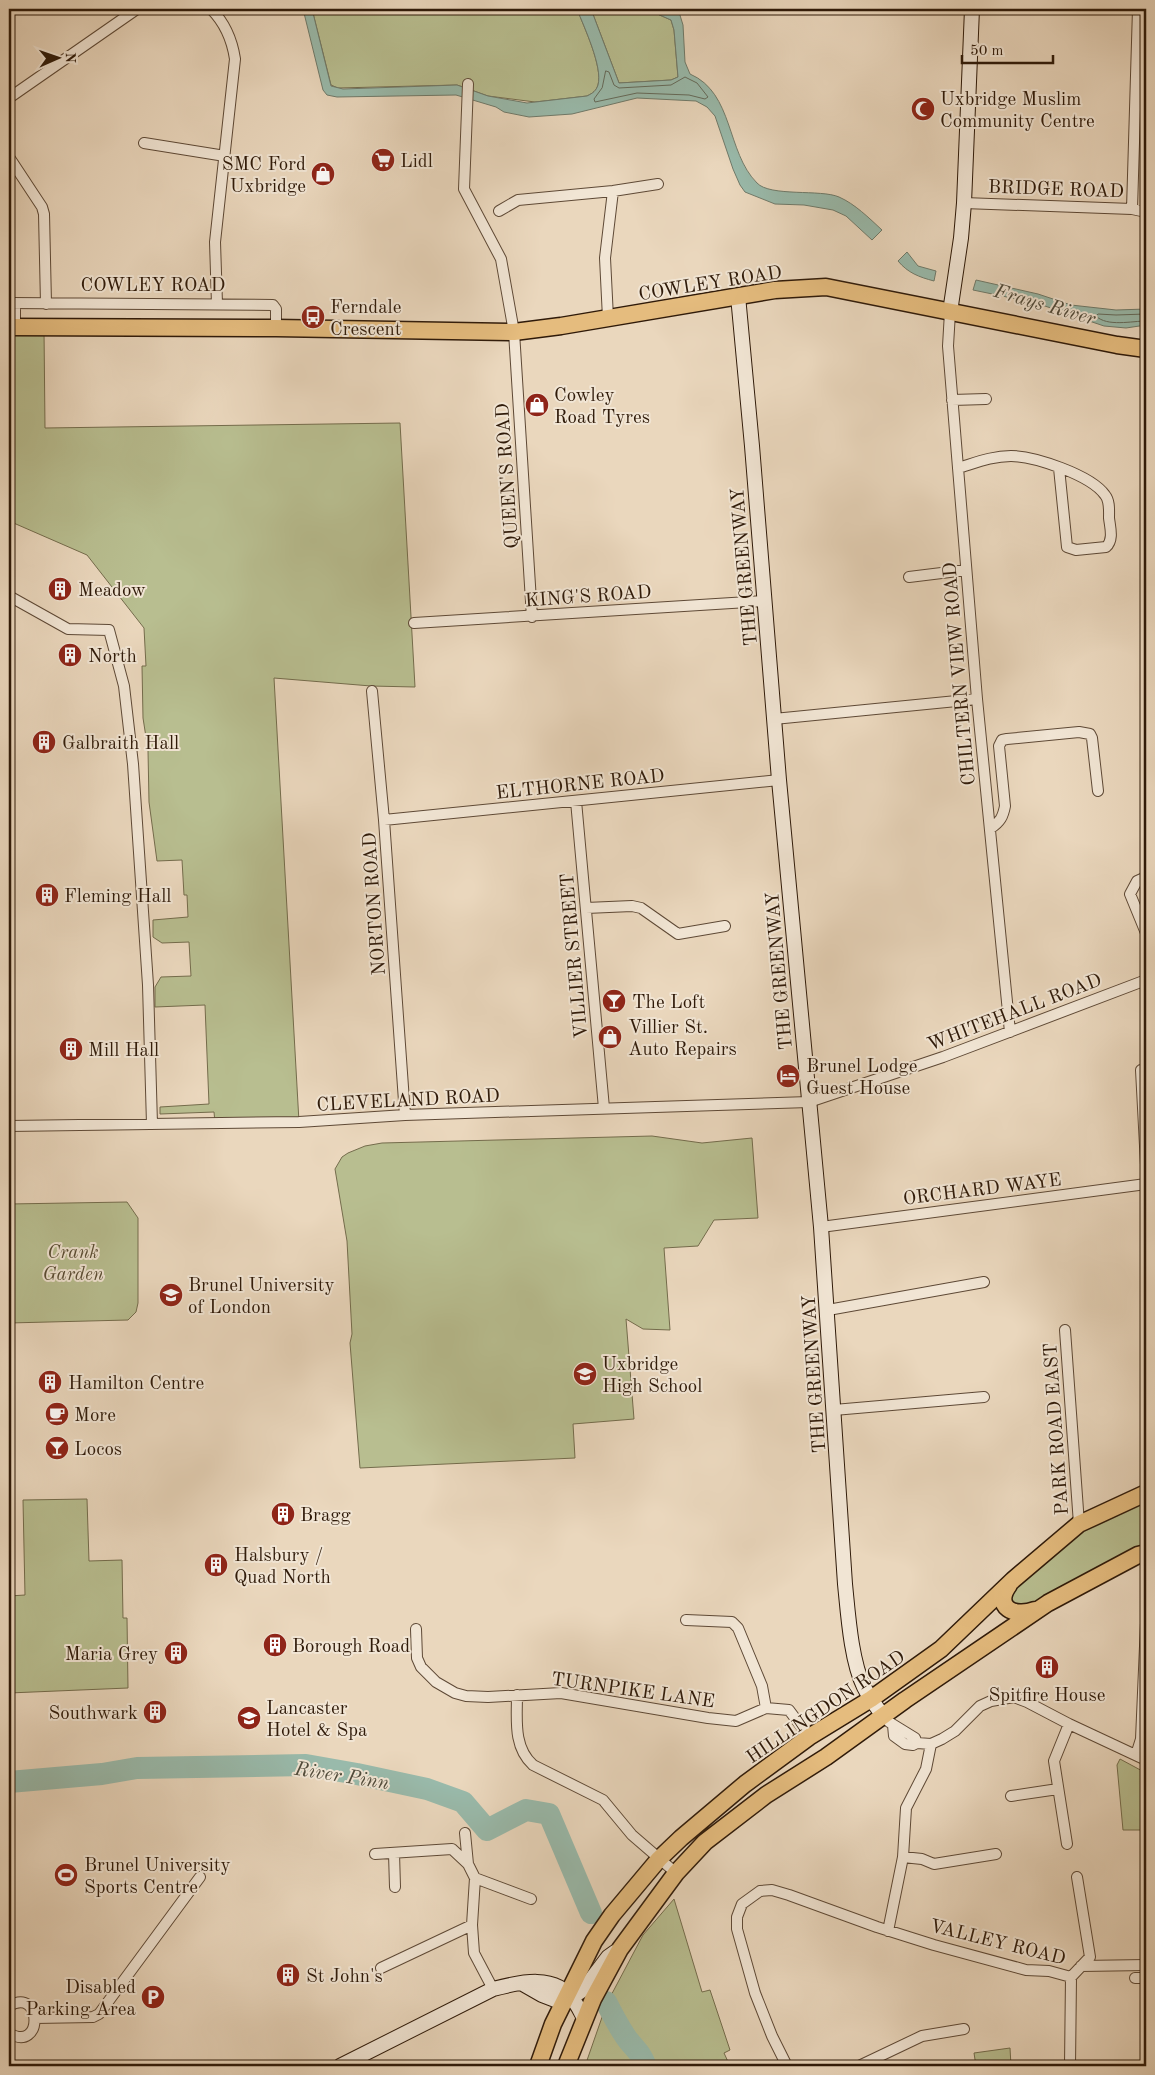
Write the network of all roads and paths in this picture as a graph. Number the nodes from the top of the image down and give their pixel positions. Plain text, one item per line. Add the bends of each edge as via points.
1 (137, 9) edge
2 (210, 9) edge
3 (972, 9) edge
4 (1138, 9) edge
5 (468, 84) dead end
6 (9, 98) edge
7 (144, 143) dead end
8 (225, 156) junction
9 (9, 157) edge
10 (658, 184) dead end
11 (613, 191) junction
12 (964, 203) junction
13 (1132, 209) junction
14 (499, 211) dead end
15 (1146, 212) edge
16 (738, 296) junction
17 (12, 303) edge
18 (46, 304) junction
19 (217, 304) junction
20 (950, 312) junction
21 (608, 318) junction
22 (12, 327) edge
23 (276, 328) junction
24 (514, 332) junction
25 (1146, 349) edge
26 (986, 399) dead end
27 (952, 400) junction
28 (958, 468) junction
29 (1059, 468) junction
30 (966, 570) junction
31 (909, 577) dead end
32 (9, 596) edge
33 (764, 601) junction
34 (532, 617) junction
35 (414, 624) dead end
36 (372, 691) dead end
37 (977, 699) junction
38 (774, 719) junction
39 (779, 780) junction
40 (1098, 791) dead end
41 (576, 801) junction
42 (384, 820) junction
43 (990, 828) junction
44 (1146, 877) edge
45 (586, 908) junction
46 (725, 926) dead end
47 (1146, 933) edge
48 (1146, 980) edge
49 (1010, 1032) junction
50 (1141, 1070) dead end
51 (809, 1102) junction
52 (604, 1108) junction
53 (405, 1115) junction
54 (152, 1124) junction
55 (9, 1126) edge
56 (1146, 1165) edge
57 (1146, 1184) edge
58 (821, 1227) junction
59 (984, 1282) dead end
60 (828, 1310) junction
61 (1065, 1330) dead end
62 (984, 1398) dead end
63 (834, 1410) junction
64 (1146, 1493) edge
65 (1079, 1524) junction
66 (1146, 1554) edge
67 (1013, 1580) junction
68 (1048, 1604) junction
69 (686, 1620) dead end
70 (1146, 1623) edge
71 (416, 1629) dead end
72 (517, 1695) junction
73 (871, 1699) junction
74 (766, 1708) junction
75 (888, 1720) junction
76 (1069, 1724) junction
77 (809, 1737) junction
78 (931, 1744) junction
79 (1136, 1755) junction
80 (1146, 1760) edge
81 (1058, 1789) junction
82 (1011, 1796) dead end
83 (465, 1833) dead end
84 (1067, 1844) dead end
85 (394, 1853) junction
86 (375, 1854) dead end
87 (996, 1854) dead end
88 (903, 1857) junction
89 (659, 1859) junction
90 (468, 1864) junction
91 (676, 1873) junction
92 (200, 1877) dead end
93 (1077, 1877) dead end
94 (476, 1878) junction
95 (395, 1888) dead end
96 (531, 1899) dead end
97 (472, 1925) junction
98 (888, 1931) junction
99 (620, 1948) junction
100 (1146, 1965) edge
101 (1081, 1966) junction
102 (381, 1968) dead end
103 (1071, 1977) junction
104 (1135, 1978) dead end
105 (1146, 1978) edge
106 (493, 1989) junction
107 (567, 1994) junction
108 (9, 2006) edge
109 (35, 2018) junction
110 (584, 2018) junction
111 (964, 2028) dead end
112 (9, 2033) edge
113 (340, 2066) edge
114 (538, 2066) edge
115 (566, 2066) edge
116 (786, 2066) edge
117 (858, 2066) edge
118 (1070, 2066) edge

1 - 6 street
2 - 8 street via 228,33 235,59
3 - 12 street
4 - 13 street
5 - 24 street, QUEEN'S ROAD via 464,190 501,259
7 - 8 street
8 - 19 street via 215,242
9 - 18 street via 44,214
10 - 11 street
11 - 14 street via 518,200
11 - 21 street via 605,258
12 - 13 street, BRIDGE ROAD
12 - 20 street
13 - 15 street, BRIDGE ROAD
16 - 20 main road, COWLEY ROAD via 775,290 826,288
16 - 21 main road, COWLEY ROAD
16 - 33 street, THE GREENWAY
17 - 18 street, COWLEY ROAD
17 - 22 street
18 - 19 street, COWLEY ROAD
19 - 23 street, COWLEY ROAD via 273,305
20 - 25 main road, COWLEY ROAD
20 - 27 street, CHILTERN VIEW ROAD via 948,346
21 - 24 main road, COWLEY ROAD
22 - 23 main road, COWLEY ROAD
23 - 24 main road, COWLEY ROAD
24 - 34 street, QUEEN'S ROAD
26 - 27 street
27 - 28 street, CHILTERN VIEW ROAD
28 - 29 street via 991,458 1013,456
28 - 30 street, CHILTERN VIEW ROAD
29 - 29 street via 1088,481 1107,498 1111,540 1106,548 1076,550 1066,547
30 - 31 street
30 - 37 street, CHILTERN VIEW ROAD
32 - 54 street via 68,629 109,630 124,686 133,764 145,934
33 - 34 street, KING'S ROAD
33 - 38 street, THE GREENWAY
34 - 35 street, KING'S ROAD
36 - 42 street, NORTON ROAD
37 - 38 street
37 - 43 street, CHILTERN VIEW ROAD
38 - 39 street, THE GREENWAY
39 - 41 street, ELTHORNE ROAD
39 - 51 street, THE GREENWAY
40 - 43 street via 1090,734 1007,738 999,746 1004,816
41 - 42 street, ELTHORNE ROAD
41 - 45 street, VILLIER STREET
42 - 53 street, NORTON ROAD
43 - 49 street, CHILTERN VIEW ROAD
44 - 47 street via 1137,881 1130,894
45 - 46 street via 641,908 678,934
45 - 52 street, VILLIER STREET
48 - 49 street, WHITEHALL ROAD
49 - 51 street, WHITEHALL ROAD
50 - 56 street
51 - 52 street, CLEVELAND ROAD
51 - 58 street, THE GREENWAY
52 - 53 street, CLEVELAND ROAD
53 - 54 street, CLEVELAND ROAD via 316,1121
54 - 55 street, CLEVELAND ROAD
57 - 58 street, ORCHARD WAYE
58 - 60 street, THE GREENWAY
59 - 60 street
60 - 63 street, THE GREENWAY
61 - 65 street, PARK ROAD EAST
62 - 63 street
63 - 73 street, THE GREENWAY via 849,1616 859,1675
64 - 65 main road, HILLINGDON ROAD
65 - 67 main road, HILLINGDON ROAD
66 - 68 main road via 1138,1555
67 - 68 main road via 1003,1595 1007,1608 1022,1613
67 - 73 main road, HILLINGDON ROAD via 941,1649
68 - 75 main road
69 - 74 street via 732,1622 738,1628 762,1686
70 - 79 street via 1141,1739
71 - 72 street, TURNPIKE LANE via 417,1658 436,1682 466,1696
72 - 74 street, TURNPIKE LANE via 561,1693 736,1720
72 - 89 street via 519,1742 528,1760 603,1800 632,1835
73 - 75 street, THE GREENWAY
73 - 77 main road, HILLINGDON ROAD
74 - 77 street via 789,1710
75 - 78 street via 918,1743
75 - 91 main road via 766,1795 705,1842
76 - 78 street via 1014,1697 980,1706 949,1736
76 - 79 street
76 - 81 street via 1054,1761
77 - 89 main road, HILLINGDON ROAD via 745,1784
78 - 88 street via 926,1770 906,1808
79 - 80 street
81 - 82 street
81 - 84 street
83 - 90 street
85 - 86 street
85 - 90 street via 452,1849
85 - 95 street
87 - 88 street via 934,1864
88 - 98 street
89 - 91 street
89 - 107 main road, HILLINGDON ROAD via 594,1941
90 - 94 street
91 - 99 main road
92 - 109 street via 99,2014 93,2017
93 - 101 street via 1090,1957
94 - 96 street
94 - 97 street
97 - 102 street
97 - 106 street via 474,1953
98 - 103 street, VALLEY ROAD via 1026,1970
98 - 116 street, VALLEY ROAD via 778,1892 766,1890 754,1894 742,1904 737,1929 755,1993
99 - 107 street via 608,1957 583,1990
99 - 110 main road
100 - 101 street, VALLEY ROAD
101 - 103 street, VALLEY ROAD
103 - 118 street, VALLEY ROAD
104 - 105 street
106 - 107 street via 520,1982 546,1982
106 - 113 street
107 - 110 street
107 - 114 main road, HILLINGDON ROAD
108 - 109 street via 26,2004
109 - 112 street via 29,2033 19,2037
110 - 115 main road
111 - 117 street via 922,2036

